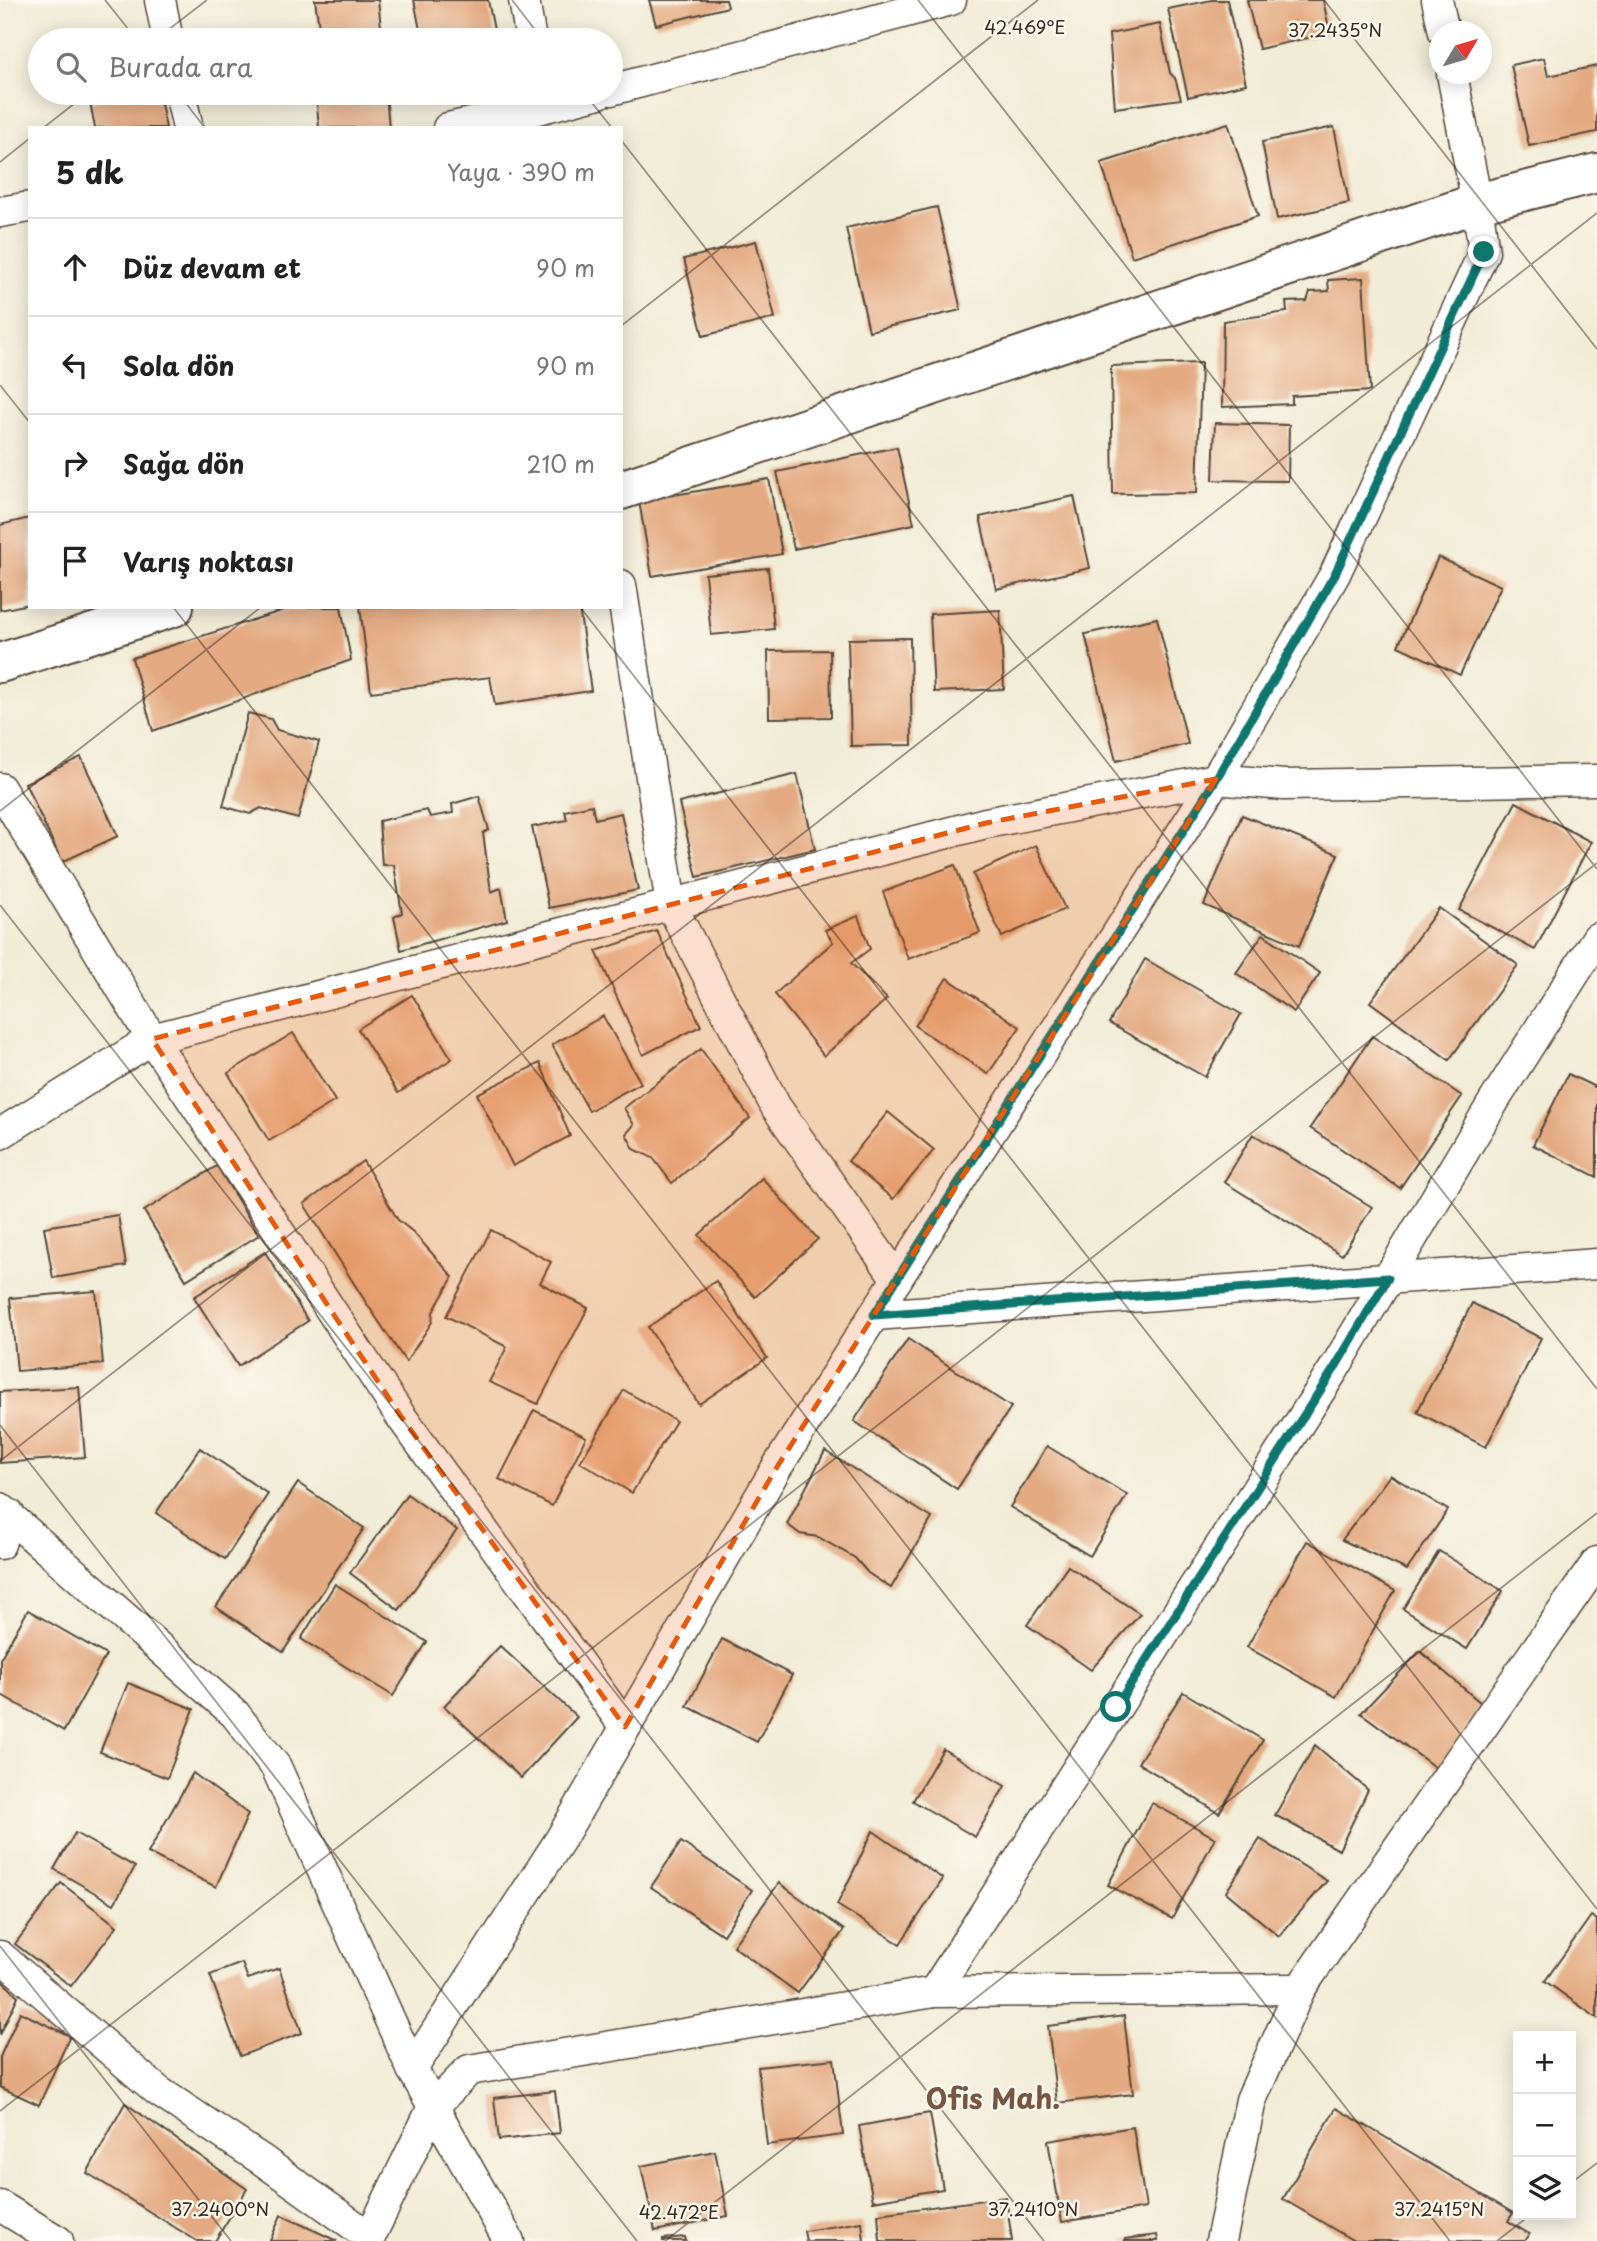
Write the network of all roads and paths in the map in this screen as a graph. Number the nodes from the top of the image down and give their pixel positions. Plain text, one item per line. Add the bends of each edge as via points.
1 (160, 0) edge
2 (524, 0) edge
3 (951, 0) edge
4 (1437, 0) edge
5 (1442, 21) edge
6 (166, 28) edge
7 (529, 28) edge
8 (1454, 84) edge
9 (623, 87) edge
10 (183, 105) edge
11 (542, 109) edge
12 (188, 126) edge
13 (458, 126) edge
14 (1597, 173) edge
15 (1477, 203) junction
16 (28, 207) edge
17 (0, 212) edge
18 (623, 489) edge
19 (623, 598) edge
20 (168, 609) edge
21 (0, 663) edge
22 (1216, 779) junction
23 (1597, 780) edge
24 (0, 788) edge
25 (671, 905) junction
26 (1597, 938) edge
27 (152, 1039) junction
28 (0, 1133) edge
29 (1597, 1264) edge
30 (1388, 1278) junction
31 (897, 1279) junction
32 (874, 1315) junction
33 (5, 1511) edge
34 (0, 1544) edge
35 (1597, 1562) edge
36 (625, 1727) junction
37 (0, 1956) edge
38 (1300, 1989) junction
39 (934, 1992) junction
40 (412, 2069) junction
41 (433, 2106) junction
42 (0, 2206) edge
43 (369, 2239) edge
44 (58, 2241) edge
45 (509, 2241) edge
46 (1221, 2241) edge

1 - 6 street
2 - 7 street
3 - 9 street
4 - 5 street
8 - 15 street
10 - 12 street
11 - 13 street
14 - 15 street
15 - 18 street
15 - 22 street via 1484,252 1335,574
16 - 17 street
19 - 25 street
20 - 21 street
22 - 23 street via 1284,785
22 - 25 street via 986,823
22 - 31 street
24 - 27 street
25 - 27 street
25 - 31 street via 776,1107
26 - 30 street
27 - 28 street
27 - 36 street via 400,1415
29 - 30 street
30 - 32 street
30 - 39 street
31 - 32 street
32 - 36 street via 777,1467
33 - 34 street
33 - 40 street via 235,1714 276,1767
35 - 38 street
36 - 40 street via 560,1840
37 - 43 street via 158,2091
38 - 39 street
38 - 46 street via 1251,2101
39 - 41 street via 469,2070
40 - 41 street
41 - 43 street
41 - 45 street
42 - 44 street

